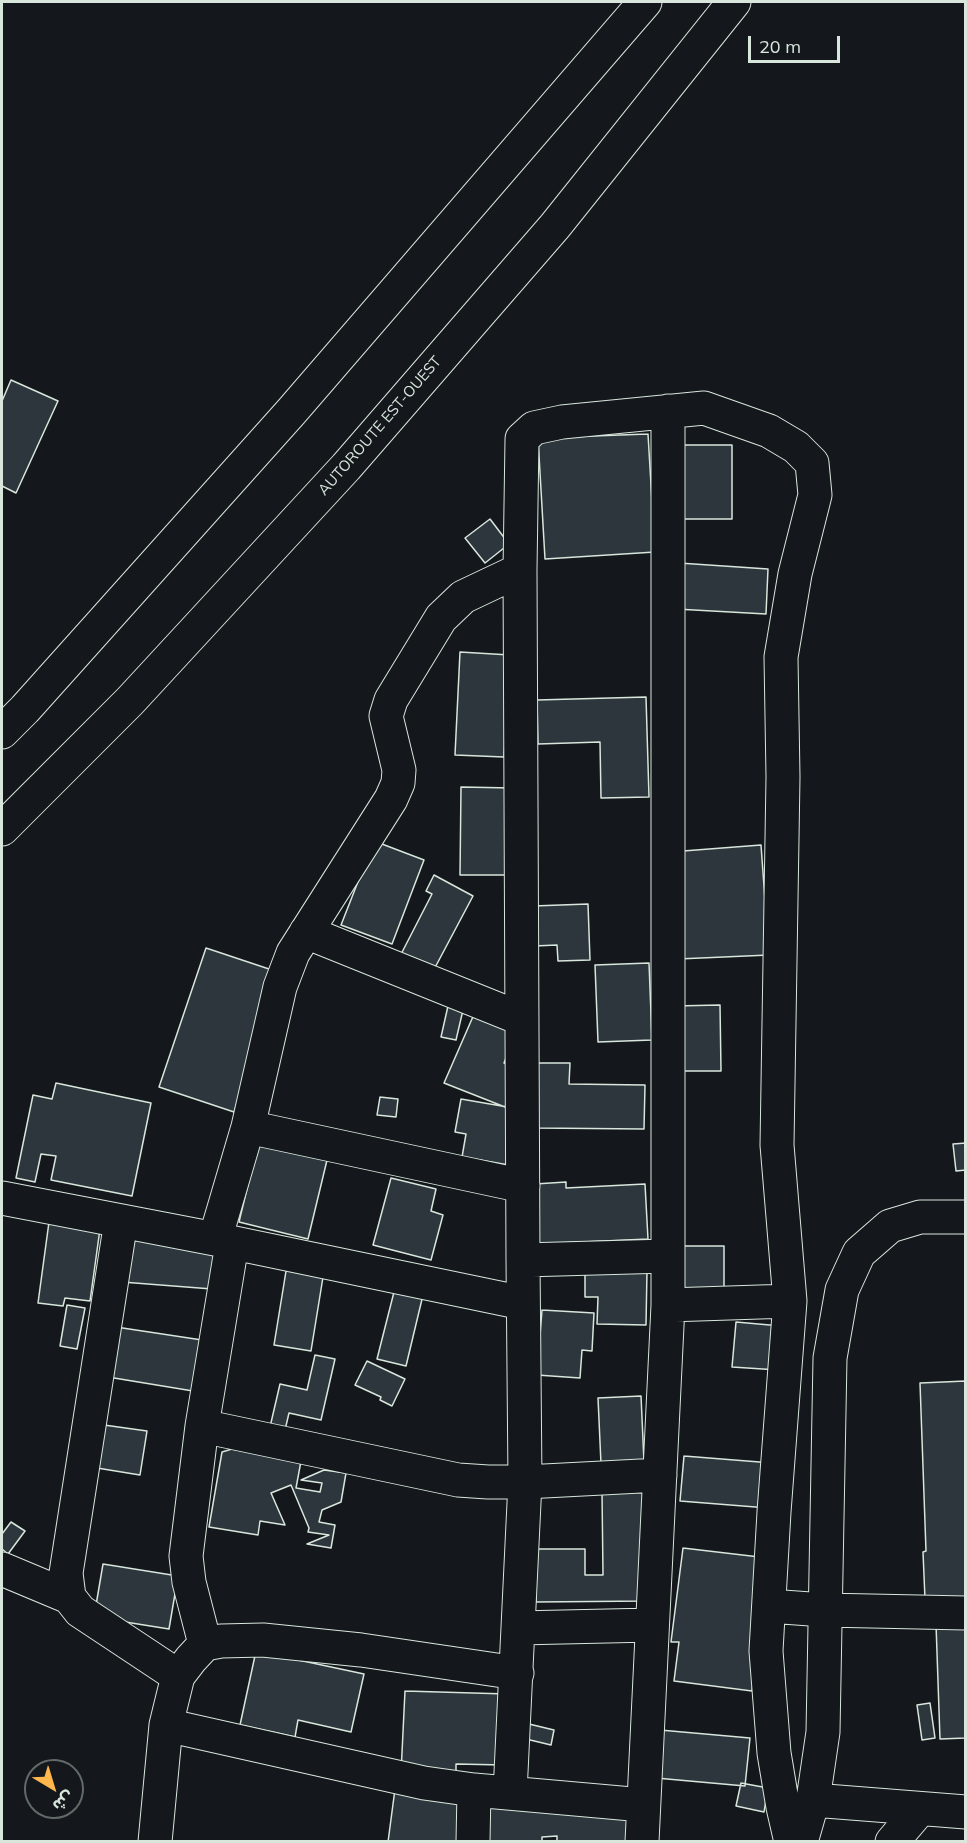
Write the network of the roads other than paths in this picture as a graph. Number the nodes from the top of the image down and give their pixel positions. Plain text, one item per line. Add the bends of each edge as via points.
1 (645, 2) edge
2 (734, 2) edge
3 (668, 411) junction
4 (520, 570) junction
5 (2, 732) edge
6 (2, 829) edge
7 (306, 932) junction
8 (522, 1019) junction
9 (248, 1127) junction
10 (523, 1186) junction
11 (2, 1198) edge
12 (966, 1217) edge
13 (121, 1221) junction
14 (224, 1241) junction
15 (668, 1256) junction
16 (523, 1260) junction
17 (790, 1300) junction
18 (523, 1303) junction
19 (668, 1305) junction
20 (202, 1426) junction
21 (660, 1475) junction
22 (525, 1482) junction
23 (2, 1569) edge
24 (69, 1597) junction
25 (769, 1606) junction
26 (824, 1610) junction
27 (966, 1613) edge
28 (652, 1625) junction
29 (518, 1628) junction
30 (206, 1644) junction
31 (517, 1673) junction
32 (178, 1676) junction
33 (166, 1725) junction
34 (474, 1790) junction
35 (510, 1793) junction
36 (813, 1800) junction
37 (643, 1805) junction
38 (919, 1810) junction
39 (966, 1812) edge
40 (155, 1842) edge
41 (473, 1842) edge
42 (642, 1842) edge
43 (791, 1842) edge
44 (801, 1842) edge
45 (892, 1842) edge

1 - 5 main road via 291,412
2 - 6 main road, AUTOROUTE EST-OUEST via 555,226 346,467 130,701
3 - 4 main road via 562,422 534,428 522,439
3 - 15 main road
3 - 17 main road via 704,408 769,430 813,463 815,495 780,657 783,777 777,1145
4 - 7 main road via 463,597 441,618 391,700 386,716 399,770 398,783
4 - 8 main road
7 - 8 main road
7 - 9 main road via 279,987
8 - 10 main road
9 - 10 main road
9 - 14 main road
10 - 16 main road
11 - 13 main road
12 - 26 main road via 920,1217 890,1227 859,1253 842,1290 830,1359
13 - 14 main road
13 - 24 main road via 66,1573
14 - 18 main road
14 - 20 main road
15 - 16 main road
15 - 19 main road
16 - 18 main road
17 - 19 main road
17 - 25 main road
18 - 22 main road
19 - 21 main road
20 - 22 main road via 458,1480
20 - 30 main road via 186,1556
21 - 22 main road
21 - 28 main road
22 - 29 main road
23 - 24 main road
24 - 32 main road via 80,1611
25 - 26 main road
25 - 43 main road via 766,1651 774,1753
26 - 27 main road
26 - 36 main road via 823,1732
28 - 29 main road
28 - 37 main road
29 - 31 main road
30 - 31 main road via 263,1640
30 - 32 main road
31 - 35 main road
32 - 33 main road
33 - 34 main road via 423,1783
33 - 40 main road
34 - 35 main road
34 - 41 main road
35 - 37 main road
36 - 38 main road
36 - 44 main road
37 - 42 main road
38 - 39 main road
38 - 45 main road

